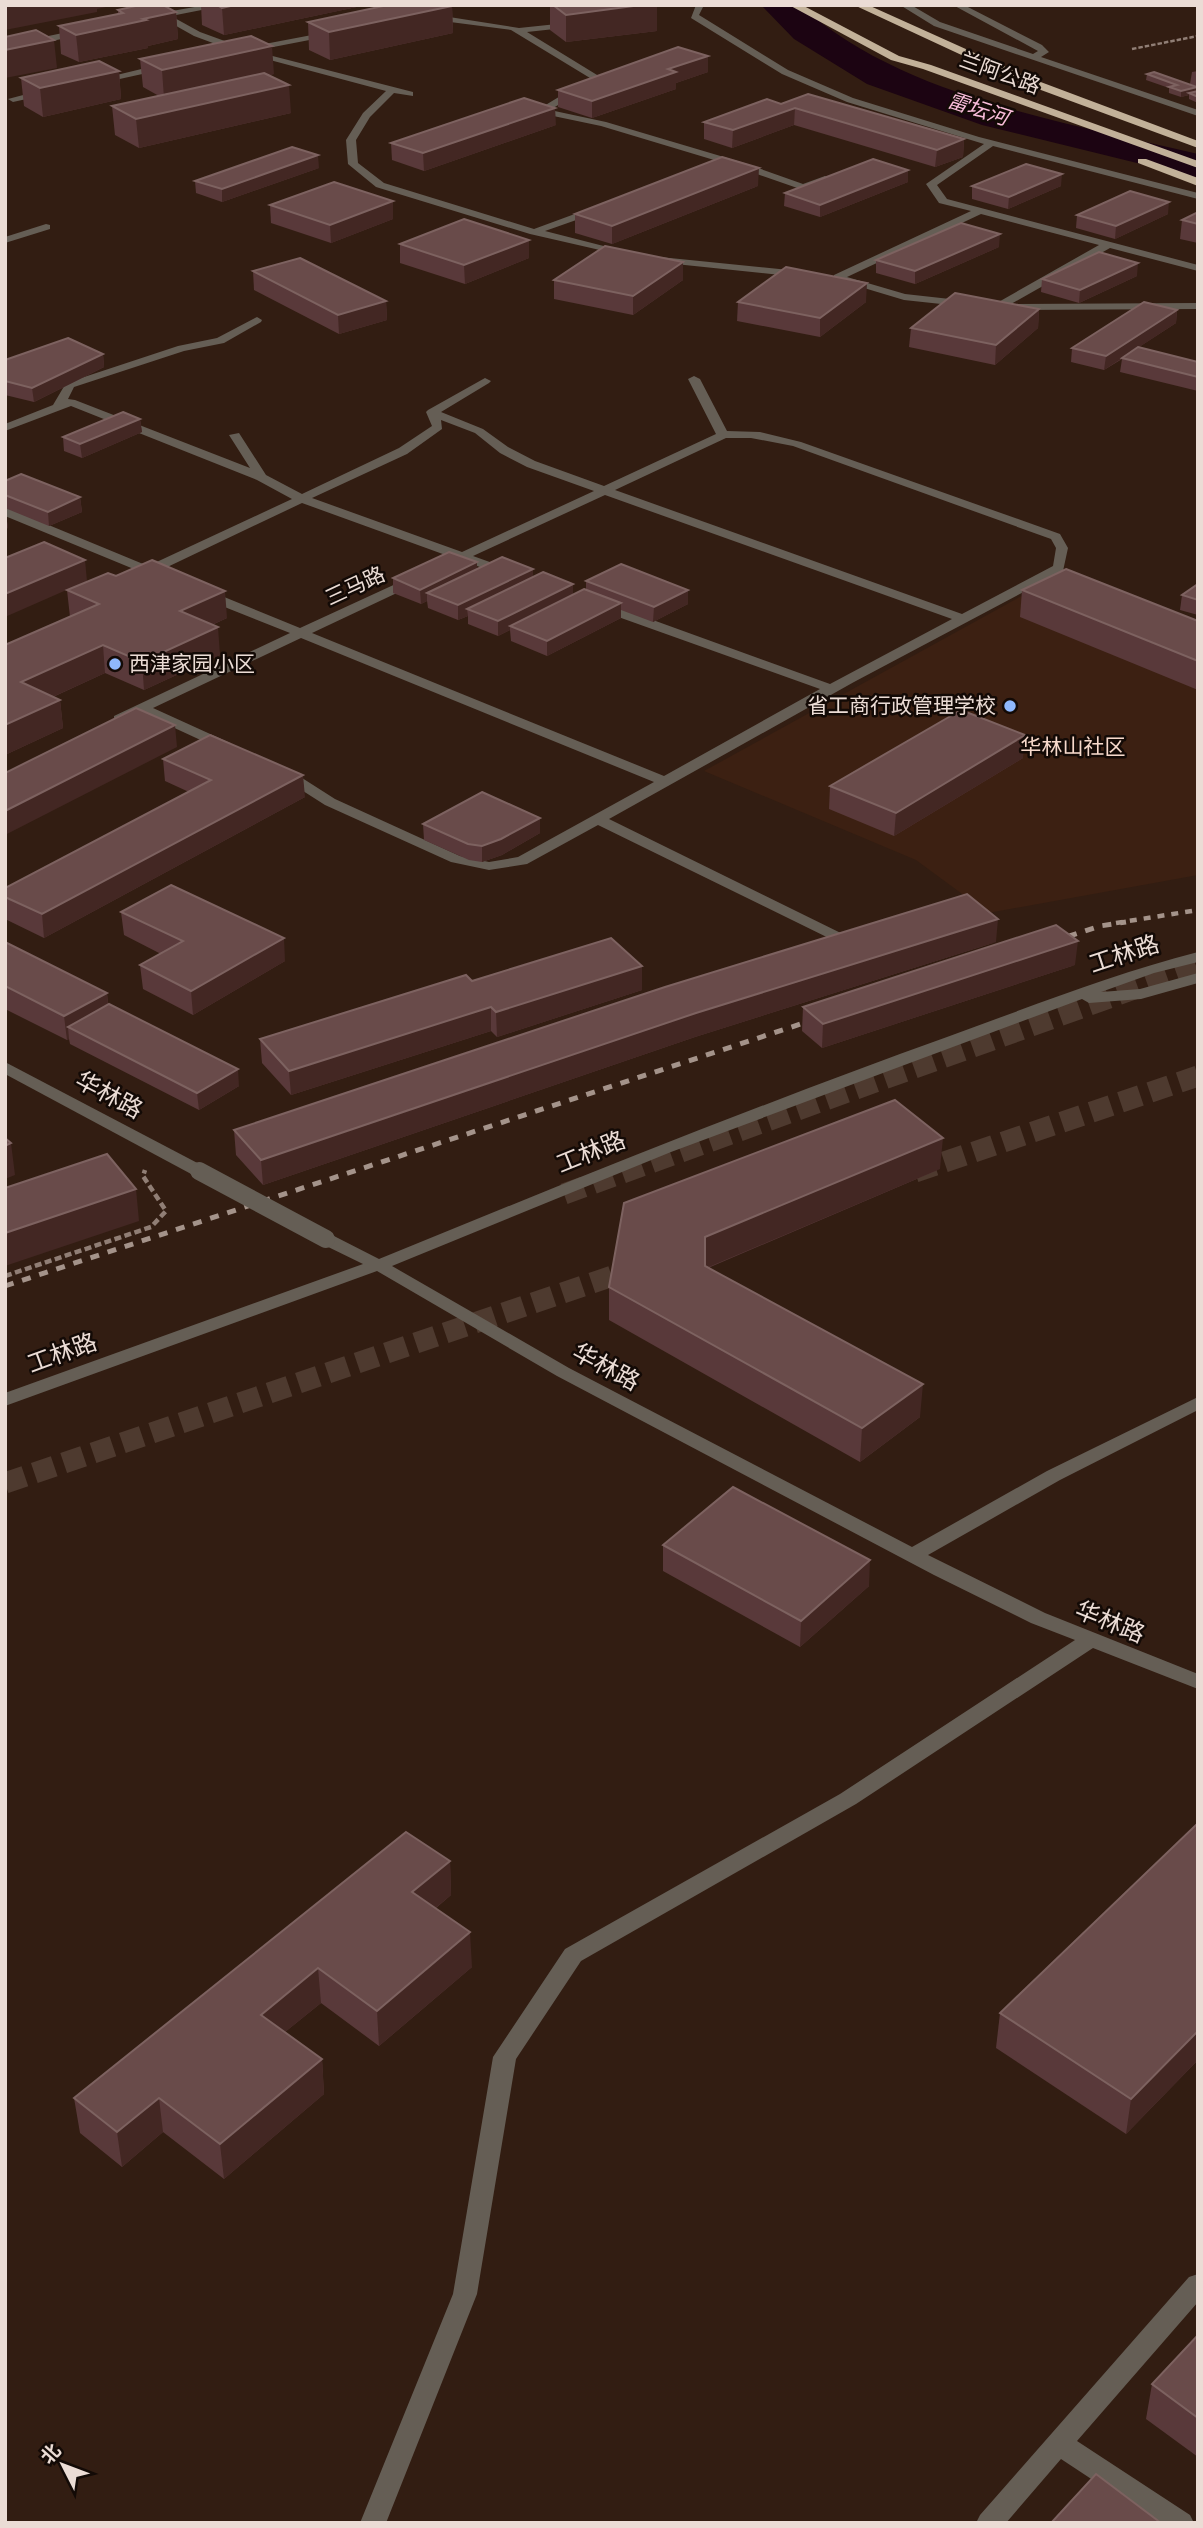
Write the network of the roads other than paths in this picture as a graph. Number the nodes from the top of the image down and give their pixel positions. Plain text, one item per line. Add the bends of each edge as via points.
1 (153, 5) edge
2 (223, 5) edge
3 (700, 5) edge
4 (794, 5) edge
5 (859, 5) edge
6 (904, 5) edge
7 (957, 5) edge
8 (160, 16) junction
9 (419, 16) edge
10 (147, 19) edge
11 (583, 22) dead end
12 (96, 29) edge
13 (344, 30) edge
14 (517, 31) junction
15 (5, 48) edge
16 (242, 50) junction
17 (215, 56) edge
18 (1033, 57) junction
19 (895, 58) junction
20 (174, 65) edge
21 (80, 85) edge
22 (53, 90) edge
23 (392, 90) junction
24 (410, 94) dead end
25 (13, 99) dead end
26 (1198, 113) edge
27 (1017, 114) dead end
28 (991, 143) junction
29 (1198, 145) edge
30 (1131, 157) dead end
31 (741, 165) junction
32 (1198, 165) edge
33 (714, 169) edge
34 (838, 174) edge
35 (1198, 182) edge
36 (1198, 196) edge
37 (611, 204) edge
38 (979, 211) junction
39 (46, 227) dead end
40 (534, 232) junction
41 (5, 240) edge
42 (1109, 244) junction
43 (1198, 268) edge
44 (812, 275) edge
45 (825, 276) edge
46 (838, 277) junction
47 (1198, 306) edge
48 (997, 307) junction
49 (257, 320) dead end
50 (694, 379) dead end
51 (485, 382) dead end
52 (58, 407) junction
53 (432, 412) junction
54 (5, 428) edge
55 (235, 435) dead end
56 (723, 435) junction
57 (261, 477) junction
58 (607, 489) junction
59 (302, 499) junction
60 (5, 511) edge
61 (462, 557) junction
62 (148, 571) junction
63 (526, 580) edge
64 (173, 581) edge
65 (198, 592) edge
66 (590, 602) edge
67 (963, 620) junction
68 (298, 634) junction
69 (832, 689) junction
70 (141, 708) junction
71 (107, 724) edge
72 (242, 753) edge
73 (267, 764) edge
74 (667, 782) junction
75 (598, 819) junction
76 (852, 944) edge
77 (1198, 957) edge
78 (1198, 978) edge
79 (1065, 1000) junction
80 (5, 1067) edge
81 (378, 1265) junction
82 (5, 1400) edge
83 (1198, 1403) edge
84 (913, 1555) junction
85 (1090, 1640) junction
86 (1198, 1682) edge
87 (1198, 2284) edge
88 (1058, 2443) junction
89 (373, 2523) edge
90 (989, 2523) edge
91 (1181, 2523) edge

1 - 8 street
2 - 8 street
3 - 28 street via 694,16 785,72 903,118
4 - 19 highway, 兰阿公路
5 - 29 highway, 兰阿公路 via 983,63
6 - 18 street via 937,24
7 - 18 street via 1044,51
8 - 10 street
8 - 16 street
9 - 14 street
11 - 14 street
12 - 15 street
13 - 16 street
14 - 31 street via 597,78 542,111
16 - 17 street
16 - 23 street
18 - 26 street
19 - 27 highway via 920,74
19 - 32 highway, 兰阿公路
20 - 21 street
22 - 25 street
23 - 24 street
23 - 40 street via 366,115 351,139 354,164 380,185
28 - 36 street
28 - 38 street via 931,184 943,201
30 - 35 highway
31 - 33 street
31 - 34 street via 803,187
37 - 40 street
38 - 42 street
38 - 46 street
39 - 41 street
40 - 44 street via 670,263
42 - 43 street
42 - 48 street
45 - 46 street
46 - 48 street via 904,297
47 - 48 street
49 - 52 street via 220,341 182,348 70,385
50 - 56 street
51 - 53 street
52 - 54 street
52 - 57 street via 71,402
53 - 58 street via 479,431 531,464
53 - 59 street via 438,427 403,452
55 - 57 street
56 - 58 street, 三马路
56 - 67 street via 765,435 797,444 1056,537 1062,548 1052,578
57 - 59 street
58 - 61 street, 三马路
58 - 67 street
59 - 61 street
59 - 62 street
60 - 62 street
61 - 63 street
61 - 68 street, 三马路
62 - 64 street
65 - 68 street
66 - 69 street
67 - 69 street
68 - 70 street, 三马路
68 - 74 street
69 - 74 street
70 - 71 street, 三马路
70 - 72 street
73 - 75 street via 330,802 456,859 489,866 522,861
74 - 75 street
75 - 76 street
77 - 79 street, 工林路
78 - 79 street via 1141,994
79 - 81 street, 工林路 via 665,1147
80 - 81 street, 华林路, bridge
81 - 82 street, 工林路
81 - 84 street, 华林路 via 563,1372
83 - 84 street via 978,1516
84 - 85 street, 华林路
85 - 86 street, 华林路
85 - 89 street via 848,1799 573,1955 505,2057 466,2294
87 - 88 street
88 - 90 street
88 - 91 street

